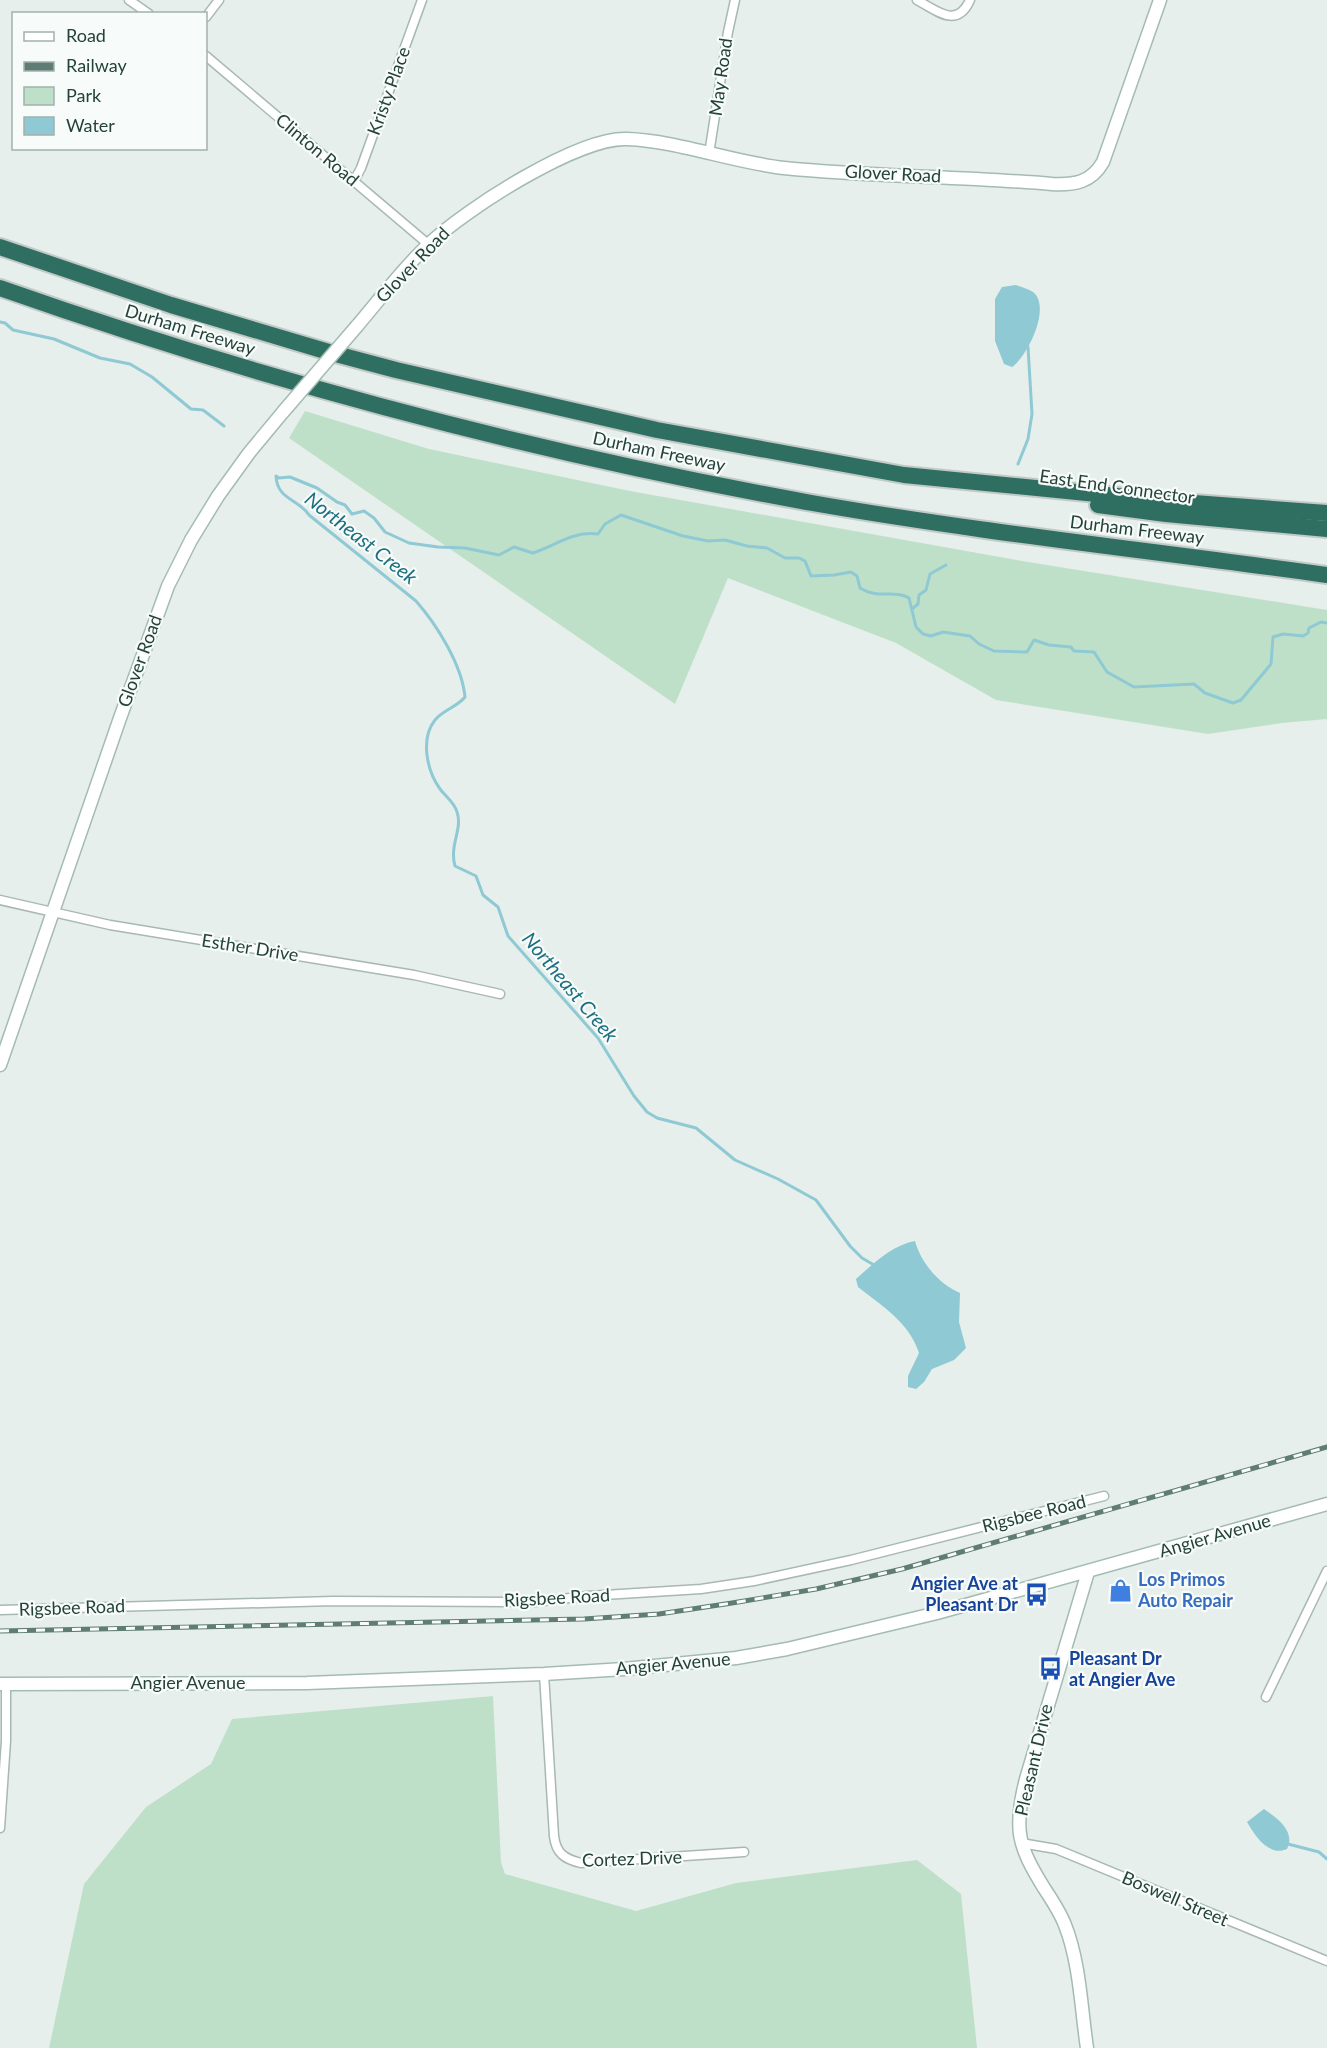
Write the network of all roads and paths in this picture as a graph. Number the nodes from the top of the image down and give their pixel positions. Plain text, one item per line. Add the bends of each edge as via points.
1 (129, 0) edge
2 (219, 0) edge
3 (422, 0) edge
4 (735, 0) edge
5 (917, 0) edge
6 (970, 0) edge
7 (1160, 0) edge
8 (146, 12) edge
9 (207, 16) edge
10 (207, 57) edge
11 (709, 154) junction
12 (354, 181) junction
13 (428, 244) junction
14 (0, 247) edge
15 (0, 288) edge
16 (904, 475) junction
17 (1327, 513) edge
18 (1327, 529) edge
19 (1322, 575) edge
20 (0, 900) edge
21 (53, 913) junction
22 (500, 994) dead end
23 (0, 1065) edge
24 (1104, 1496) dead end
25 (1327, 1504) edge
26 (1327, 1571) edge
27 (1088, 1572) junction
28 (0, 1610) edge
29 (544, 1674) junction
30 (3, 1684) edge
31 (1266, 1697) dead end
32 (0, 1828) edge
33 (1021, 1843) junction
34 (744, 1852) dead end
35 (1327, 1961) edge
36 (1088, 2048) edge

1 - 8 street
2 - 9 street
3 - 12 street, Kristy Place
4 - 11 street, May Road
5 - 6 street via 945,16 957,16
7 - 11 street, Glover Road via 1103,162 1081,182 1052,184 800,169
10 - 12 street, Clinton Road
11 - 13 street, Glover Road via 630,139 595,144 489,199
12 - 13 street, Clinton Road
13 - 21 street, Glover Road, bridge via 249,453 191,540 168,586
14 - 16 highway, Durham Freeway via 171,305 396,370 657,430
15 - 19 highway, Durham Freeway via 119,329 332,393 649,471 897,517
16 - 17 highway, Durham Freeway
16 - 18 highway, East End Connector via 1135,510
20 - 21 street, Esther Drive
21 - 22 street, Esther Drive via 414,975
21 - 23 street, Glover Road
24 - 28 street, Rigsbee Road via 851,1560 701,1589 534,1602 333,1601
25 - 27 street, Angier Avenue
26 - 31 street
27 - 29 street, Angier Avenue via 938,1613 761,1654
27 - 33 street, Pleasant Drive via 1022,1796
29 - 30 street, Angier Avenue via 307,1683
29 - 34 street, Cortez Drive via 557,1851 581,1863
30 - 32 street via 6,1741
33 - 35 street, Boswell Street via 1056,1849
33 - 36 street, Pleasant Drive via 1065,1925

